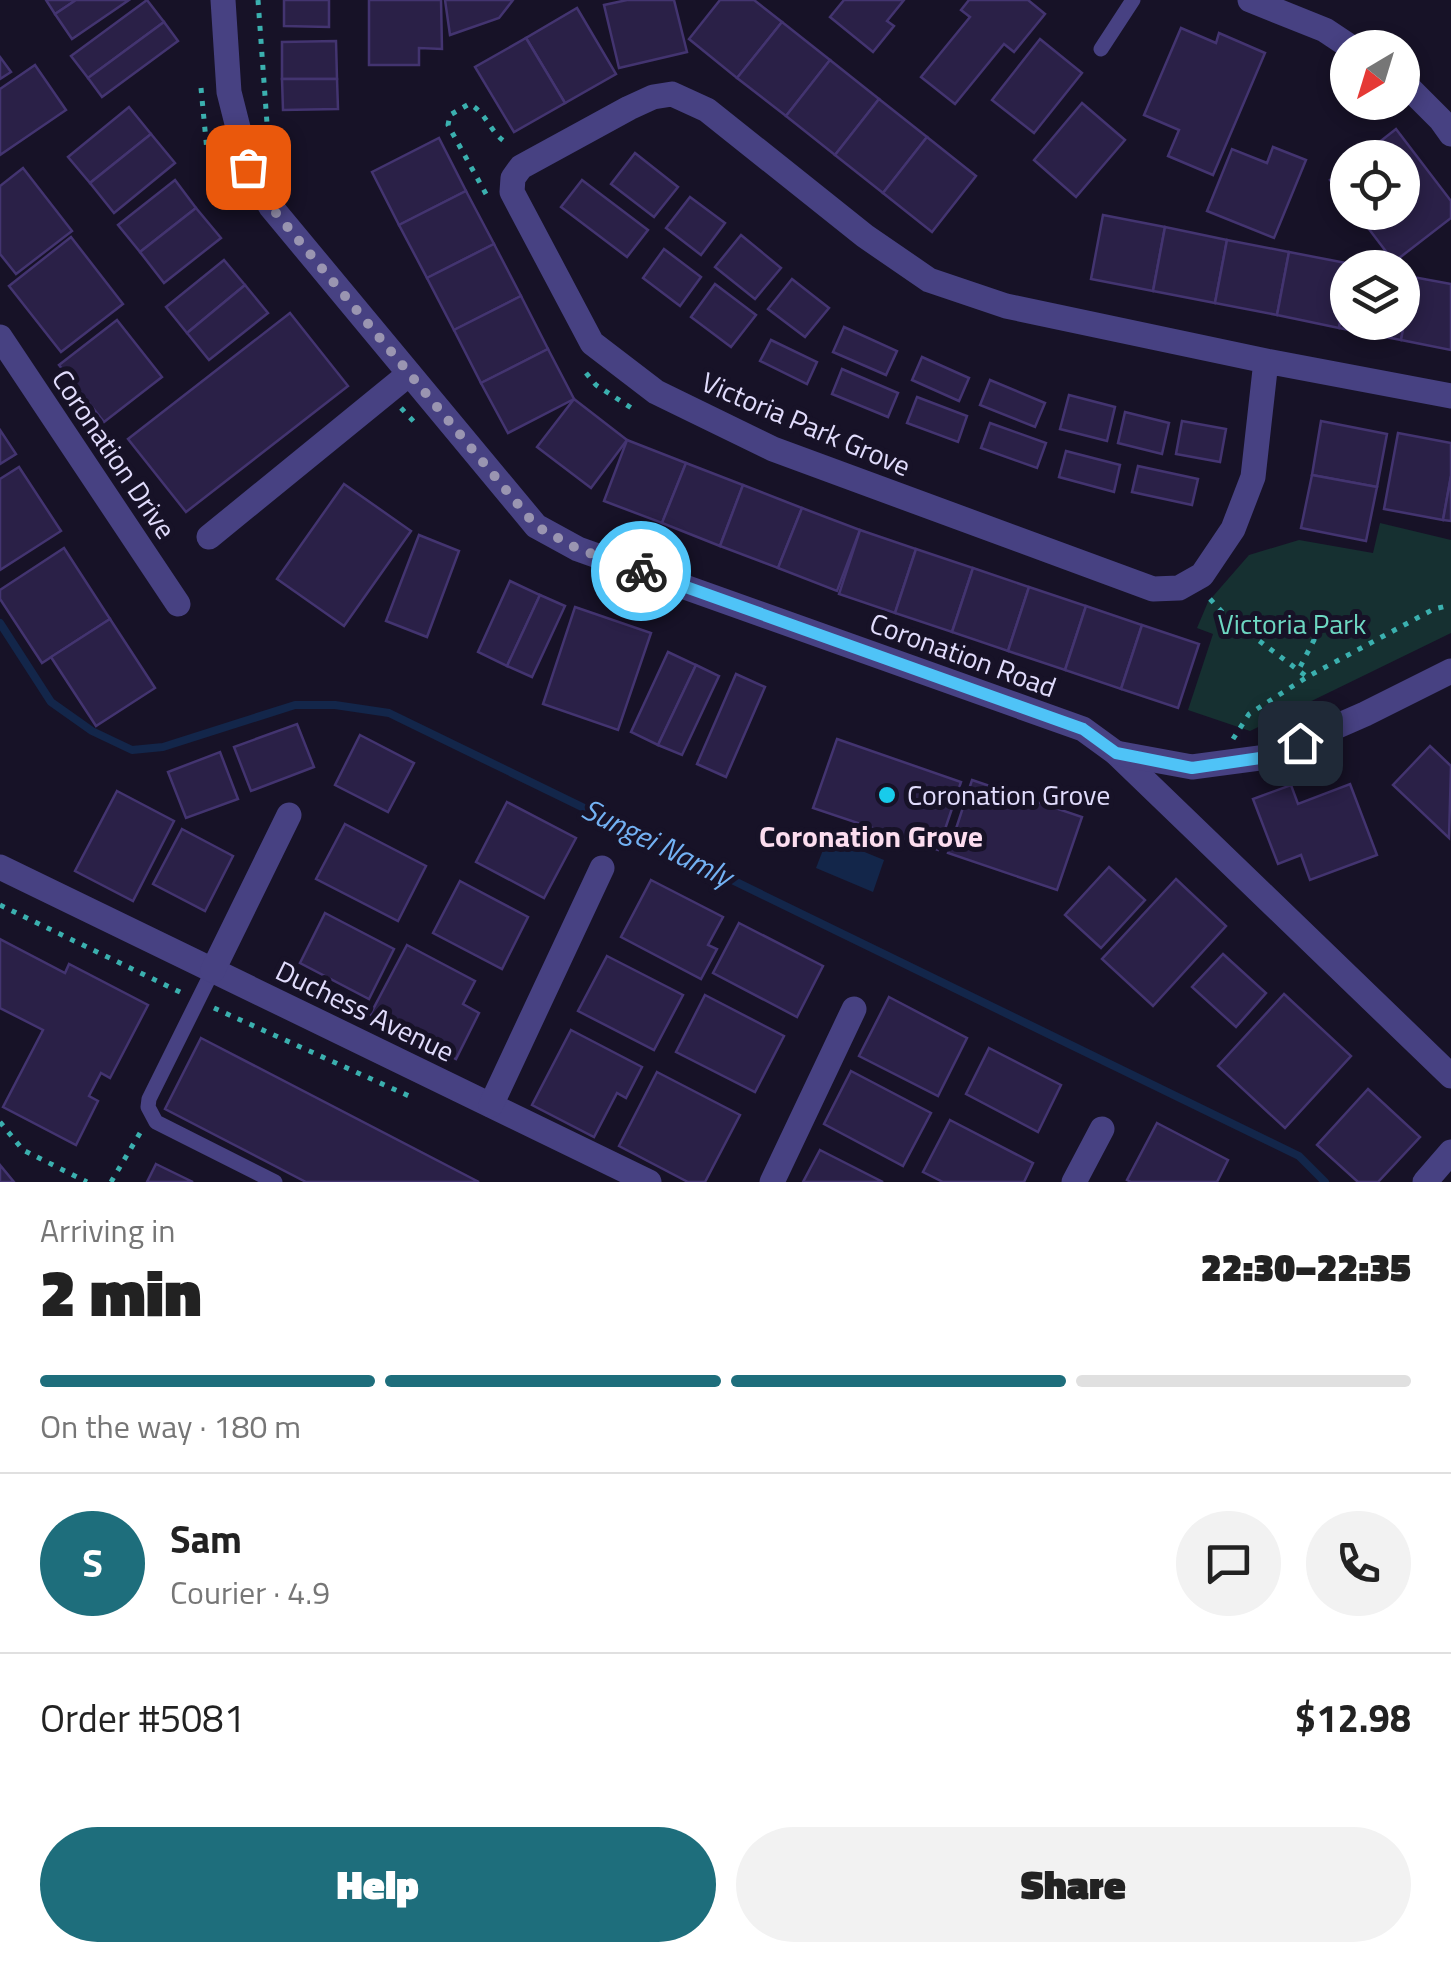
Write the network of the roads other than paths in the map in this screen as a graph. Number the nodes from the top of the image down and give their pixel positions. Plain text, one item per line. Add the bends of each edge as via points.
1 (223, 0) edge
2 (1133, 0) edge
3 (1250, 0) edge
4 (1330, 34) edge
5 (1101, 48) dead end
6 (1420, 99) edge
7 (1451, 134) edge
8 (0, 338) edge
9 (1266, 361) junction
10 (409, 374) junction
11 (1451, 396) edge
12 (209, 537) dead end
13 (178, 604) dead end
14 (1451, 671) edge
15 (1116, 753) junction
16 (289, 815) dead end
17 (0, 867) edge
18 (602, 868) dead end
19 (213, 970) junction
20 (854, 1009) dead end
21 (1451, 1076) edge
22 (491, 1105) junction
23 (1102, 1129) dead end
24 (1451, 1152) edge
25 (275, 1182) edge
26 (650, 1182) edge
27 (772, 1182) edge
28 (1074, 1182) edge
29 (1425, 1182) edge

1 - 10 street, Coronation Road via 229,92 248,167 271,207
2 - 5 lane
3 - 4 street
6 - 7 street
8 - 13 street, Coronation Drive
9 - 9 street, Victoria Park Grove via 1006,306 930,280 707,110 672,94 629,108 512,178 512,192 592,343 656,392 772,449 1154,589 1179,588 1202,575 1233,529 1254,476
9 - 11 street, Victoria Park Grove
10 - 12 street
10 - 15 street, Coronation Road via 536,526 578,549 1083,729
14 - 15 street via 1267,757 1192,768
15 - 21 street, Coronation Road
16 - 19 street
17 - 19 street, Duchess Avenue
18 - 22 street
19 - 22 street, Duchess Avenue
19 - 25 lane via 148,1108 156,1122
20 - 27 street
22 - 26 street, Duchess Avenue
23 - 28 street
24 - 29 street

